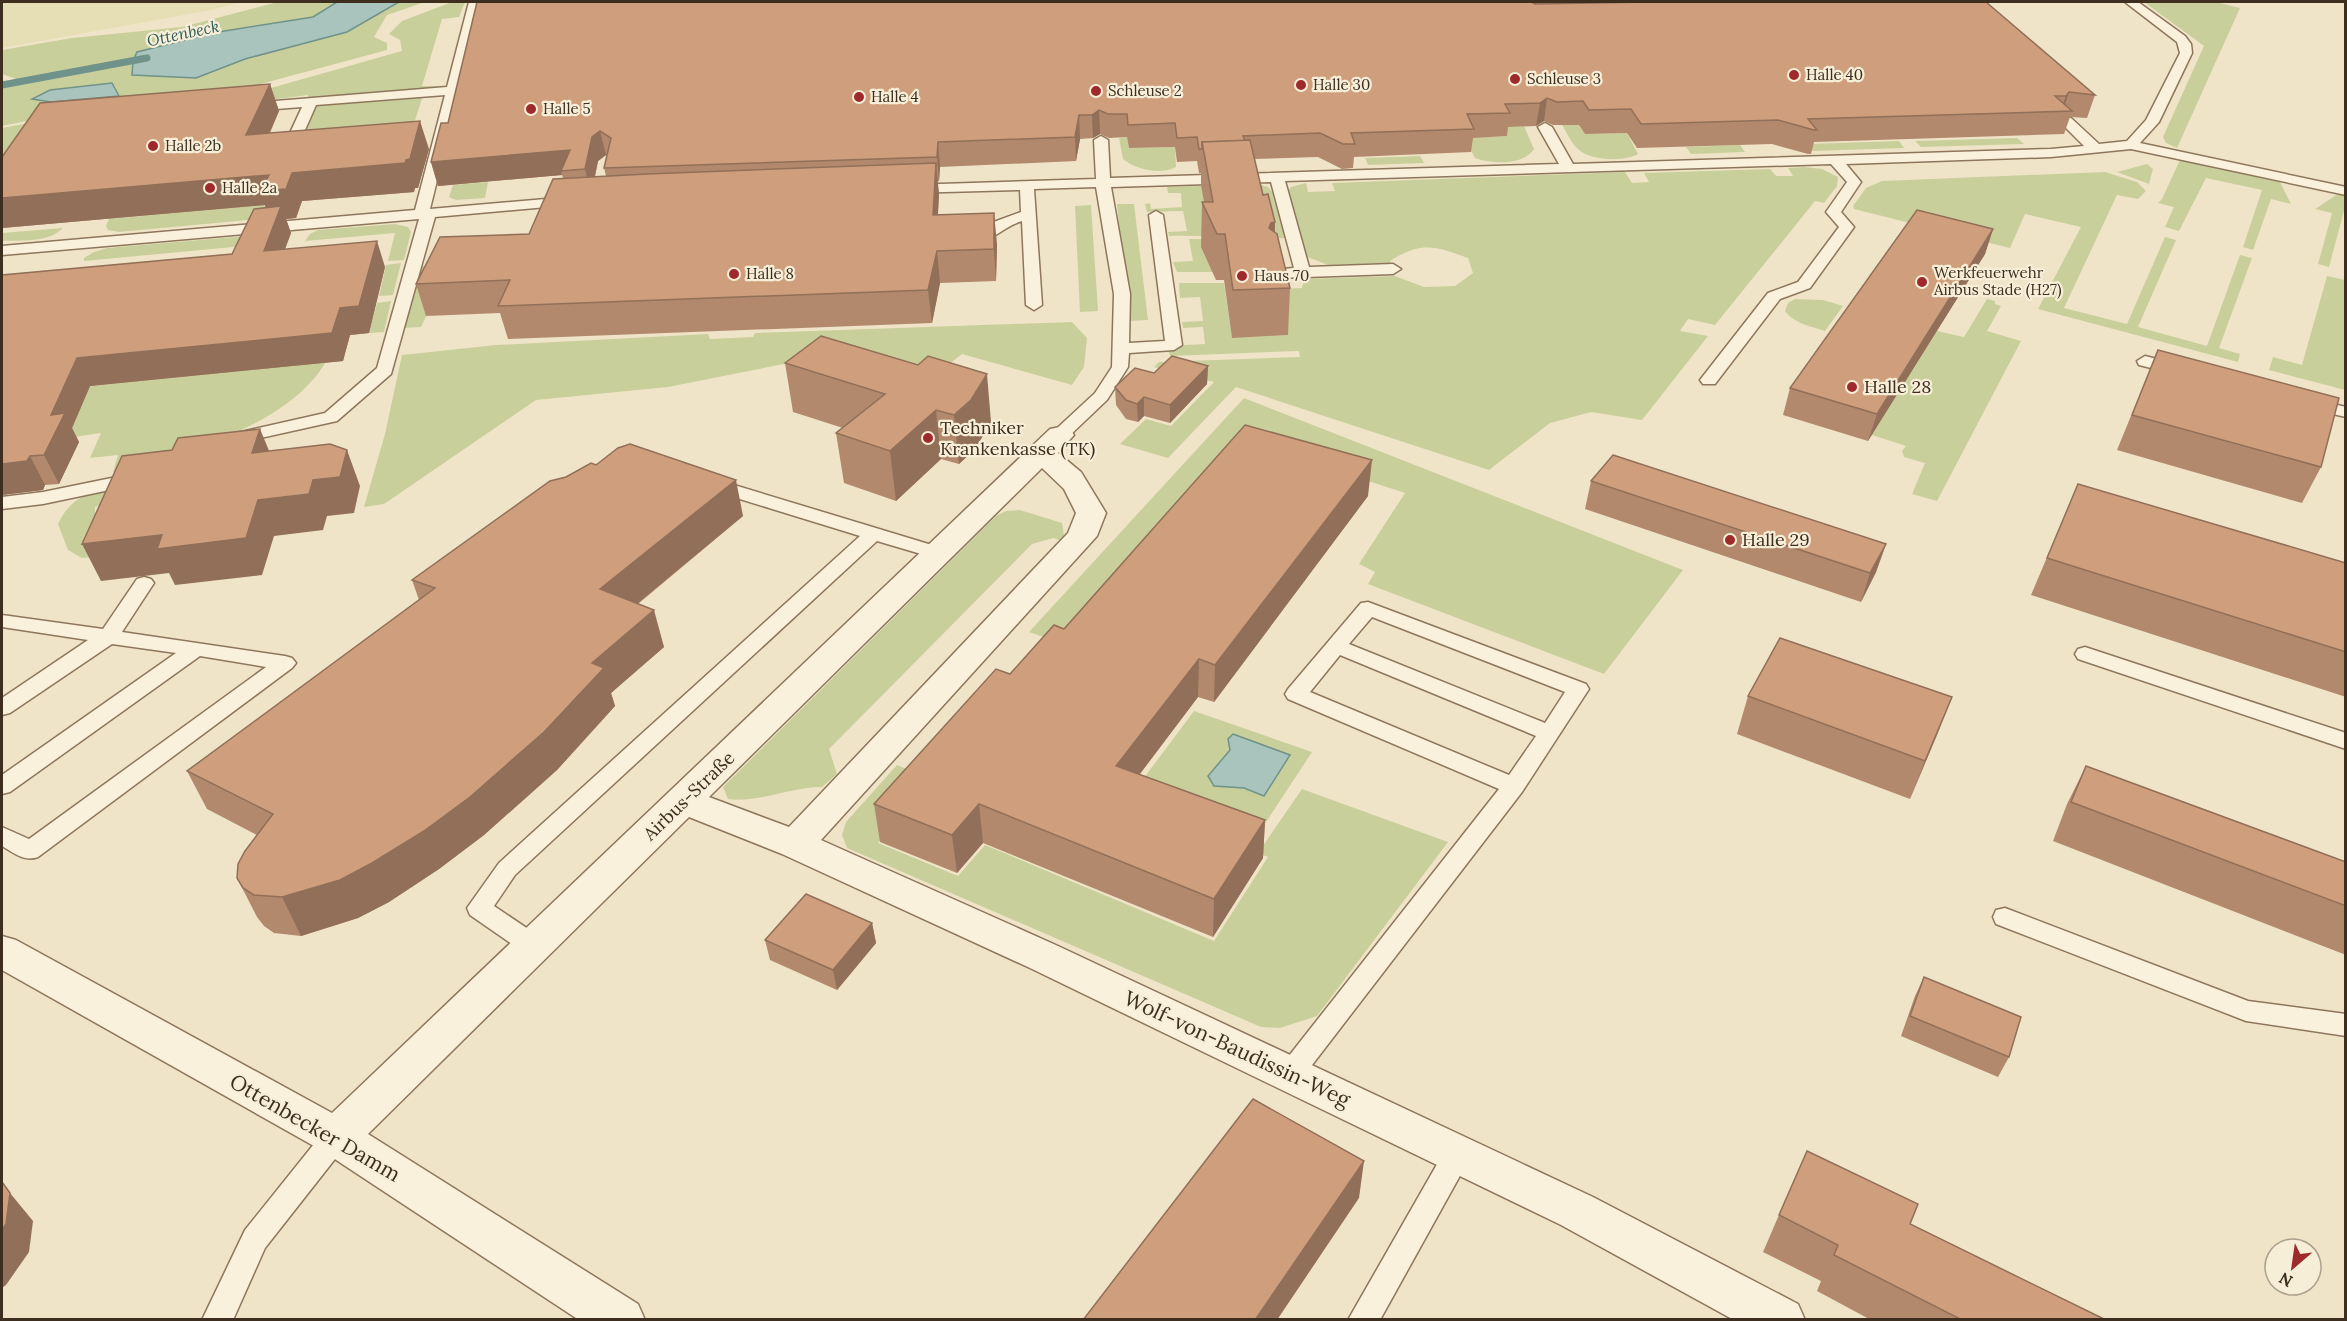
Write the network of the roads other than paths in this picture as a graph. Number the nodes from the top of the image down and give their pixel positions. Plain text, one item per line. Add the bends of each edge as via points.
1 (475, 2) edge
2 (2131, 2) edge
3 (453, 90) junction
4 (311, 102) junction
5 (240, 108) edge
6 (2066, 121) edge
7 (1545, 128) dead end
8 (1101, 140) dead end
9 (2132, 145) junction
10 (291, 146) edge
11 (2097, 150) junction
12 (1835, 160) junction
13 (1569, 169) junction
14 (1277, 178) junction
15 (1103, 184) junction
16 (1027, 186) junction
17 (889, 190) edge
18 (2346, 191) edge
19 (589, 200) edge
20 (424, 214) junction
21 (1029, 215) junction
22 (1156, 215) dead end
23 (980, 238) edge
24 (2, 251) edge
25 (1393, 269) dead end
26 (1303, 272) junction
27 (1277, 273) edge
28 (1034, 305) dead end
29 (1121, 348) junction
30 (2145, 361) dead end
31 (2201, 375) edge
32 (1709, 380) dead end
33 (2290, 398) edge
34 (2346, 412) edge
35 (1050, 445) junction
36 (213, 447) edge
37 (153, 472) edge
38 (693, 478) edge
39 (2, 503) edge
40 (874, 534) junction
41 (938, 553) junction
42 (144, 583) dead end
43 (2, 621) edge
44 (25, 624) junction
45 (109, 636) junction
46 (2, 638) edge
47 (1336, 646) junction
48 (196, 649) junction
49 (2085, 654) dead end
50 (2, 708) edge
51 (1549, 733) junction
52 (2346, 741) edge
53 (2, 786) edge
54 (1514, 786) junction
55 (683, 801) junction
56 (2, 835) edge
57 (795, 844) junction
58 (2005, 918) dead end
59 (534, 946) junction
60 (2, 951) edge
61 (2346, 1025) edge
62 (1290, 1074) junction
63 (336, 1137) junction
64 (1458, 1154) junction
65 (217, 1320) edge
66 (621, 1320) edge
67 (1363, 1320) edge
68 (1780, 1320) edge

1 - 3 lane
2 - 9 lane via 2181,39 2186,53 2152,122
3 - 4 lane
3 - 20 lane
4 - 5 lane
4 - 10 lane
6 - 11 lane
7 - 13 lane
8 - 15 lane
9 - 11 lane
9 - 18 lane
11 - 12 lane
12 - 13 lane
12 - 32 lane via 1854,182 1833,212 1847,228 1804,285 1774,296
13 - 14 lane
14 - 15 lane
14 - 26 lane
15 - 16 lane
15 - 29 lane via 1122,294
16 - 17 lane
16 - 21 lane
19 - 20 lane
20 - 24 lane
20 - 36 lane via 385,370 331,417
21 - 23 lane via 1010,218
21 - 28 lane
22 - 29 lane via 1174,345
25 - 26 lane
26 - 27 lane
29 - 35 lane via 1120,367 1110,386
30 - 31 lane
33 - 34 lane
35 - 41 street, Airbus-Straße
35 - 57 street via 1060,466 1080,489 1090,513 1082,536
37 - 39 lane via 121,482
38 - 40 lane
40 - 41 lane
40 - 59 lane via 507,869 479,908
41 - 55 street, Airbus-Straße
42 - 45 lane
43 - 44 lane
44 - 45 lane
44 - 46 lane
45 - 48 lane
45 - 50 lane
47 - 51 lane
47 - 51 lane via 1368,608 1578,689
47 - 54 lane via 1296,694
48 - 53 lane
48 - 56 lane via 285,663 30,851
49 - 52 lane
51 - 54 lane
54 - 62 lane
55 - 57 street, Wolf-von-Baudissin-Weg
55 - 59 street, Airbus-Straße
57 - 62 street, Wolf-von-Baudissin-Weg
58 - 61 lane via 2246,1011
59 - 63 street, Airbus-Straße
60 - 63 street, Ottenbecker Damm
62 - 64 street, Wolf-von-Baudissin-Weg
63 - 65 lane via 255,1239
63 - 66 street, Ottenbecker Damm
64 - 67 lane
64 - 68 street, Wolf-von-Baudissin-Weg via 1577,1211

